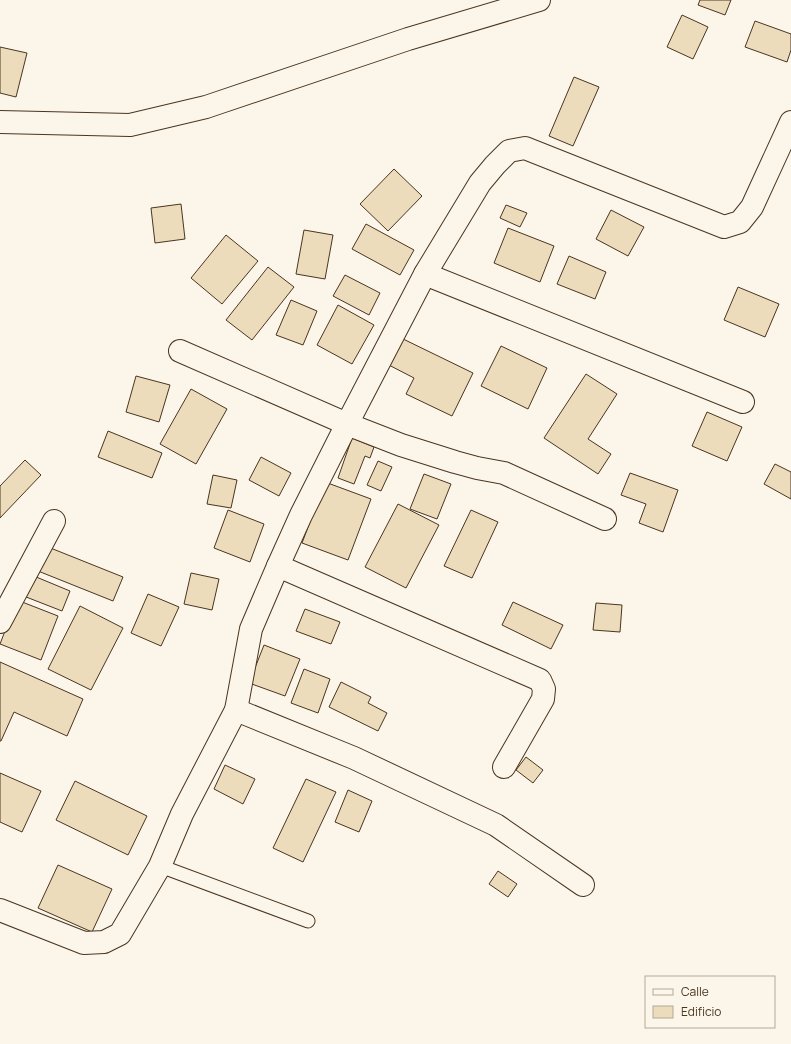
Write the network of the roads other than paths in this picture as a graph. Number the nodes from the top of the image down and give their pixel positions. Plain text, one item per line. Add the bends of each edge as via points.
1 (539, 0) edge
2 (0, 122) edge
3 (791, 122) edge
4 (425, 274) junction
5 (180, 351) dead end
6 (743, 402) dead end
7 (347, 424) junction
8 (605, 518) dead end
9 (54, 521) dead end
10 (278, 566) junction
11 (0, 622) edge
12 (236, 710) junction
13 (504, 767) dead end
14 (160, 866) junction
15 (583, 885) dead end
16 (0, 910) edge
17 (308, 921) dead end

1 - 2 street via 408,39 206,107 130,125
3 - 4 street via 752,207 740,222 724,227 524,148 509,151 480,182
4 - 6 street
4 - 7 street
5 - 7 street
7 - 8 street via 455,462 504,473
7 - 10 street
9 - 11 street
10 - 12 street via 251,629
10 - 13 street via 540,680 544,689 543,698
12 - 14 street via 182,814
12 - 15 street via 354,758 496,825
14 - 16 street via 120,934 104,942 84,943
14 - 17 lane

